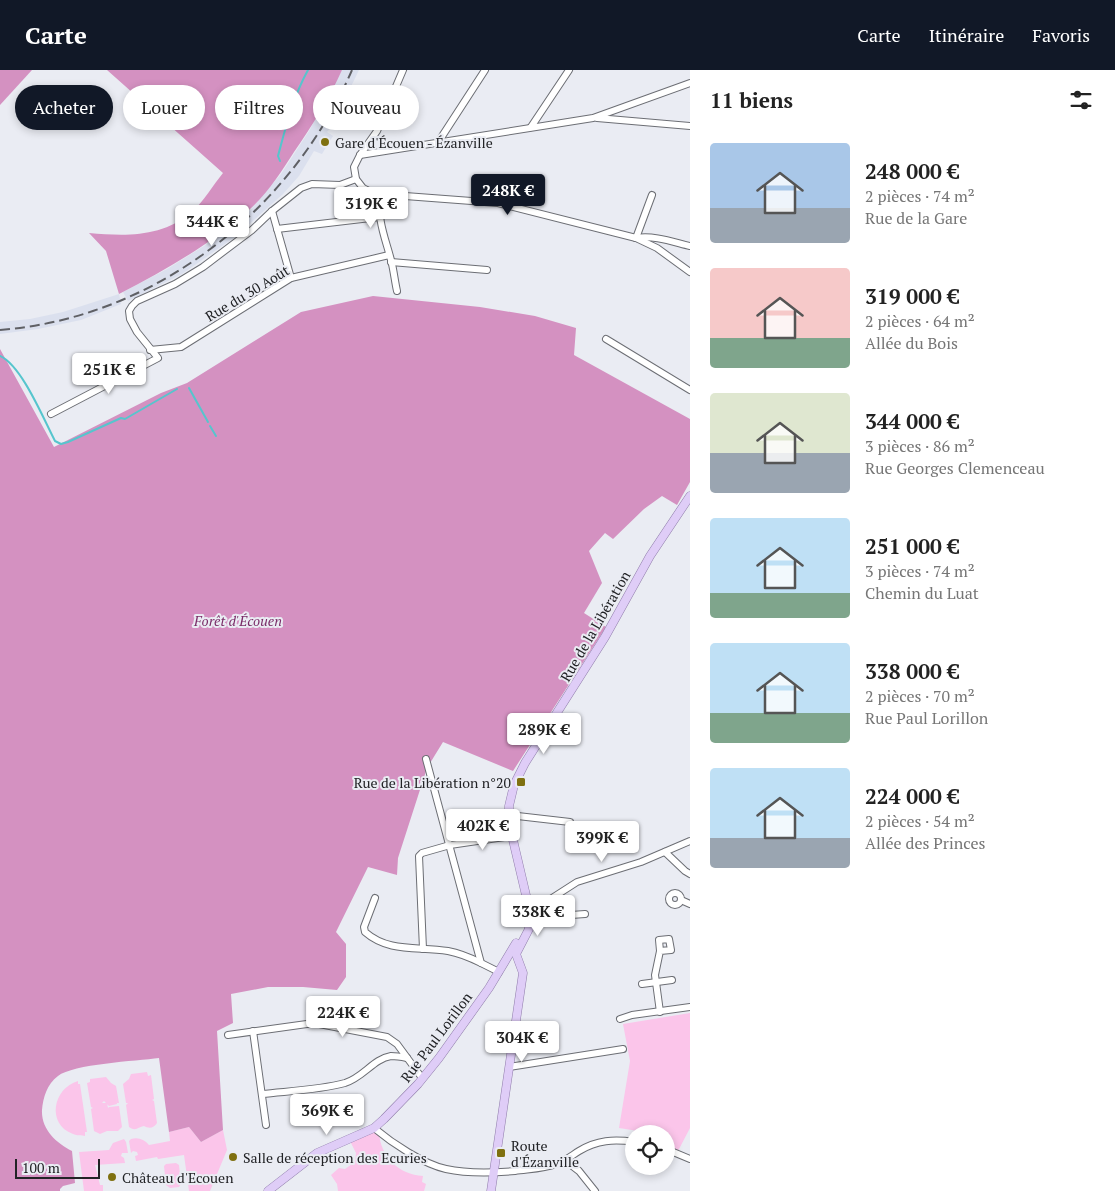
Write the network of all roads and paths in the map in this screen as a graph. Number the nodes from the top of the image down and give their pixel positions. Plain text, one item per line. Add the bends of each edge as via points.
1 (403, 70) edge
2 (485, 70) edge
3 (570, 70) edge
4 (690, 83) edge
5 (593, 118) junction
6 (690, 126) edge
7 (531, 127) junction
8 (437, 144) junction
9 (360, 155) junction
10 (356, 179) junction
11 (381, 194) junction
12 (652, 195) dead end
13 (272, 211) junction
14 (379, 217) junction
15 (277, 229) junction
16 (636, 238) junction
17 (672, 242) junction
18 (690, 246) edge
19 (657, 248) junction
20 (390, 259) junction
21 (487, 270) dead end
22 (690, 272) edge
23 (292, 278) junction
24 (397, 291) dead end
25 (606, 339) dead end
26 (150, 350) junction
27 (690, 390) edge
28 (51, 414) dead end
29 (690, 496) edge
30 (426, 759) dead end
31 (509, 815) junction
32 (570, 822) dead end
33 (512, 836) junction
34 (690, 841) edge
35 (450, 845) junction
36 (676, 847) junction
37 (665, 852) junction
38 (679, 865) junction
39 (690, 874) edge
40 (375, 898) dead end
41 (681, 900) dead end
42 (690, 904) edge
43 (585, 914) dead end
44 (530, 916) junction
45 (423, 948) junction
46 (660, 951) dead end
47 (518, 960) junction
48 (506, 961) junction
49 (481, 963) junction
50 (499, 972) junction
51 (672, 980) dead end
52 (656, 982) junction
53 (642, 984) dead end
54 (690, 1007) edge
55 (660, 1012) junction
56 (620, 1019) dead end
57 (253, 1031) junction
58 (228, 1035) dead end
59 (622, 1049) dead end
60 (406, 1058) junction
61 (509, 1066) junction
62 (422, 1078) junction
63 (262, 1094) junction
64 (266, 1125) dead end
65 (374, 1128) junction
66 (625, 1141) edge
67 (675, 1153) edge
68 (690, 1159) edge
69 (566, 1160) junction
70 (495, 1172) junction
71 (268, 1191) edge
72 (491, 1191) edge
73 (595, 1191) edge

1 - 9 street via 377,131
2 - 8 street
3 - 7 street
4 - 5 street
5 - 6 street
5 - 7 street
7 - 8 street
8 - 9 street
9 - 10 street via 354,167
10 - 11 street via 366,190
10 - 13 street via 340,185 312,184 301,188
11 - 14 street
11 - 16 street via 498,203
12 - 16 street
13 - 15 street
13 - 26 street via 203,267 137,301 130,308 133,325
14 - 15 street
14 - 20 street
15 - 23 street
16 - 17 street
16 - 19 street
17 - 18 street
17 - 19 street
19 - 22 street
20 - 21 street, Rue du 30 Août
20 - 23 street, Rue du 30 Août
20 - 24 street
23 - 26 street, Rue du 30 Août via 181,347
25 - 27 street
26 - 28 street via 158,358
29 - 31 main road, Rue de la Libération via 650,556 605,637 522,769 511,794
30 - 35 street
31 - 32 street
31 - 33 main road, Rue de la Libération
33 - 35 street
33 - 44 main road, Rue de la Libération
34 - 36 street
35 - 45 street via 419,856
35 - 49 street
36 - 37 street
36 - 38 street
37 - 38 street
37 - 44 street via 577,882
38 - 39 street
40 - 45 street via 364,932 387,945
41 - 42 street
43 - 44 street
44 - 47 main road via 527,933 517,952
44 - 48 main road, Rue Paul Lorillon
45 - 49 street via 450,951
46 - 52 street
47 - 48 street
47 - 61 main road via 523,973
48 - 50 main road, Rue Paul Lorillon
49 - 50 street
50 - 62 main road, Rue Paul Lorillon
51 - 52 street
52 - 53 street
52 - 55 street
54 - 55 street
55 - 56 street
57 - 58 street
57 - 60 street via 314,1023 341,1027 387,1037 397,1044
57 - 63 street
59 - 61 street
60 - 62 street
60 - 63 street via 392,1056 381,1060 347,1082
61 - 70 main road
62 - 65 main road, Rue Paul Lorillon
63 - 64 street
65 - 70 street via 397,1146 444,1169
65 - 71 main road, Rue Paul Lorillon via 317,1153
66 - 69 street via 596,1143
67 - 68 street
69 - 70 street via 542,1168
69 - 73 street
70 - 72 main road

